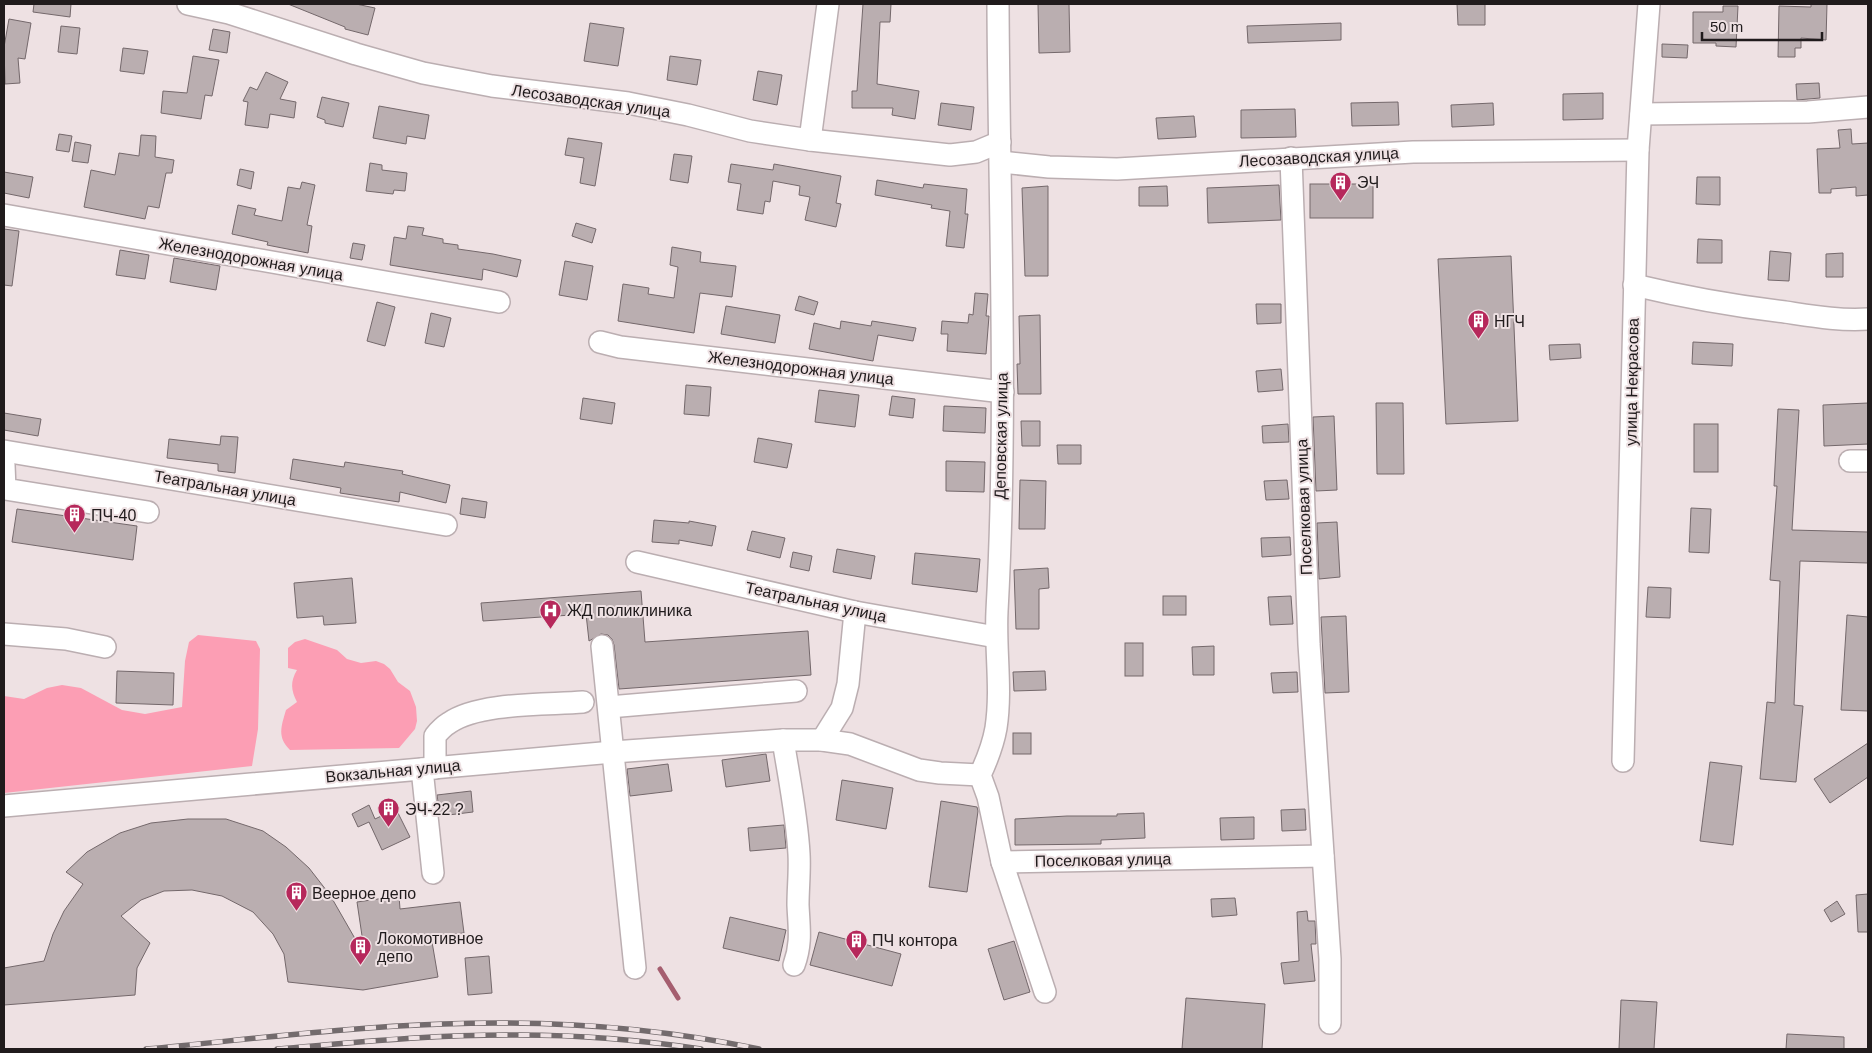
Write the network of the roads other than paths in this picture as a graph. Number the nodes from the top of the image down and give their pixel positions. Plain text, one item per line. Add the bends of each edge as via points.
1 (188, 4) edge
2 (828, 4) edge
3 (998, 4) edge
4 (1649, 4) edge
5 (1868, 107) edge
6 (1642, 114) junction
7 (810, 140) junction
8 (1638, 150) junction
9 (1001, 152) junction
10 (1291, 158) junction
11 (4, 215) edge
12 (1634, 285) junction
13 (498, 302) dead end
14 (1868, 319) edge
15 (600, 342) dead end
16 (1002, 392) junction
17 (4, 451) edge
18 (4, 465) edge
19 (148, 512) dead end
20 (446, 525) dead end
21 (637, 562) dead end
22 (855, 612) junction
23 (4, 634) edge
24 (996, 637) junction
25 (602, 646) dead end
26 (106, 647) dead end
27 (796, 691) dead end
28 (583, 702) dead end
29 (609, 707) junction
30 (783, 740) junction
31 (822, 740) junction
32 (613, 752) junction
33 (1623, 762) dead end
34 (428, 768) junction
35 (980, 776) junction
36 (4, 806) edge
37 (1323, 856) junction
38 (1002, 862) junction
39 (433, 873) dead end
40 (794, 965) dead end
41 (635, 968) dead end
42 (1045, 992) dead end
43 (1330, 1024) dead end

1 - 7 street, Лесозаводская улица via 229,13 423,72 492,86 628,103 750,131
2 - 7 street
3 - 9 street, Деповская улица
4 - 6 street, улица Некрасова
5 - 6 street via 1808,112
6 - 8 street, улица Некрасова
7 - 9 street, Лесозаводская улица via 950,156
8 - 10 street, Лесозаводская улица via 1413,152
8 - 12 street, улица Некрасова
9 - 10 street, Лесозаводская улица via 1048,167 1117,169
9 - 16 street, Деповская улица
10 - 37 street, Поселковая улица via 1309,644
11 - 13 street, Железнодорожная улица
12 - 14 street via 1740,306 1818,317
12 - 33 street, улица Некрасова
15 - 16 street, Железнодорожная улица
16 - 24 street, Деповская улица
17 - 20 street, Театральная улица
18 - 19 street via 5,489
21 - 22 street, Театральная улица
22 - 24 street, Театральная улица
22 - 31 street via 848,684 842,708
23 - 26 street via 66,639
24 - 35 street, Деповская улица via 996,727
25 - 29 street
27 - 29 street
28 - 34 street via 485,708 469,713 450,722 435,736
29 - 32 street
30 - 31 street, Вокзальная улица
30 - 32 street, Вокзальная улица
30 - 40 street via 799,856 800,931
31 - 35 street, Вокзальная улица via 850,744 919,770
32 - 34 street, Вокзальная улица
32 - 41 street
34 - 36 street, Вокзальная улица
34 - 39 street
35 - 38 street via 988,797
37 - 38 street, Поселковая улица
37 - 43 street, Поселковая улица via 1330,959
38 - 42 street

